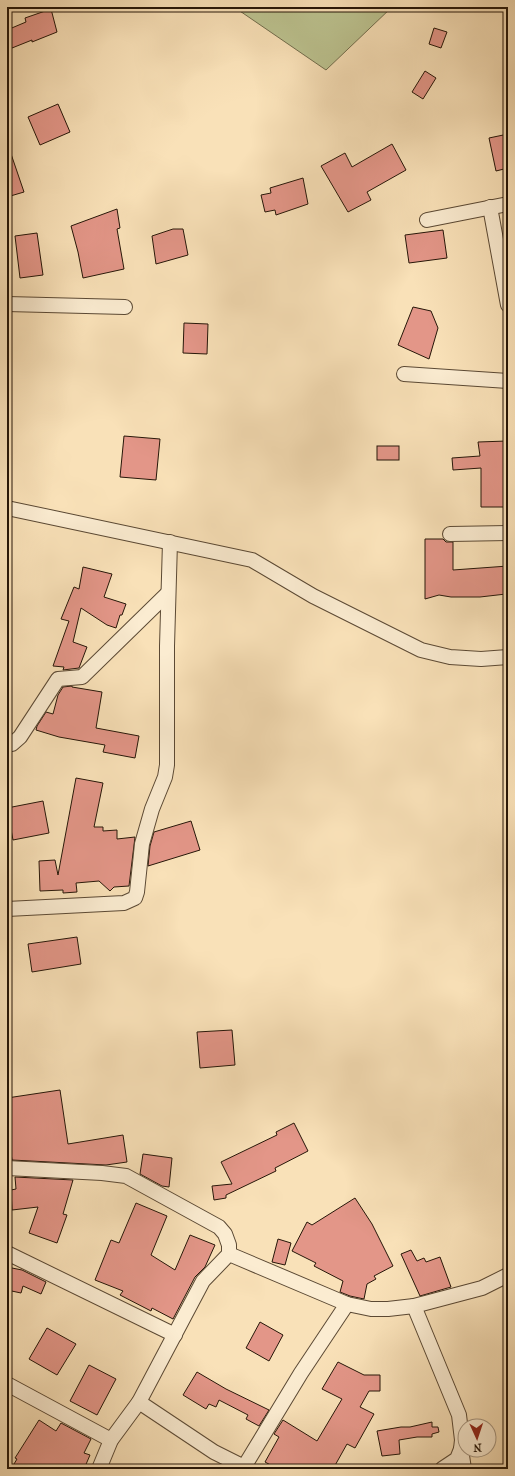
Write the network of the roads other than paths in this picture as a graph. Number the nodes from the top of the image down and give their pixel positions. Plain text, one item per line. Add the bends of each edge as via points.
1 (508, 204) edge
2 (490, 207) junction
3 (427, 220) dead end
4 (7, 304) edge
5 (508, 305) edge
6 (125, 307) dead end
7 (404, 374) dead end
8 (508, 380) edge
9 (7, 508) edge
10 (450, 534) dead end
11 (508, 534) edge
12 (170, 542) junction
13 (168, 592) junction
14 (508, 657) edge
15 (7, 745) edge
16 (7, 909) edge
17 (7, 1168) edge
18 (7, 1253) edge
19 (229, 1254) junction
20 (508, 1275) edge
21 (347, 1304) junction
22 (414, 1306) junction
23 (175, 1335) junction
24 (7, 1384) edge
25 (138, 1402) junction
26 (459, 1418) edge
27 (111, 1440) junction
28 (457, 1458) edge
29 (462, 1458) edge
30 (246, 1468) edge
31 (99, 1469) edge
32 (442, 1469) edge
33 (464, 1469) edge

1 - 2 street
2 - 3 street
2 - 5 street
4 - 6 street
7 - 8 street
9 - 12 street
10 - 11 street
12 - 13 street
12 - 14 street via 252,560 312,596 421,650 450,657
13 - 15 street via 82,677 58,679 20,737
13 - 16 street via 167,765 142,844 135,898 124,904
17 - 19 street via 126,1176 219,1226 229,1245
18 - 23 street
19 - 21 street
19 - 23 street via 203,1282
20 - 22 street via 482,1288
21 - 22 street via 371,1309
21 - 30 street via 301,1373
22 - 26 street
23 - 25 street
24 - 27 street
25 - 27 street
25 - 30 street via 214,1452
27 - 31 street
28 - 32 street
29 - 33 street

